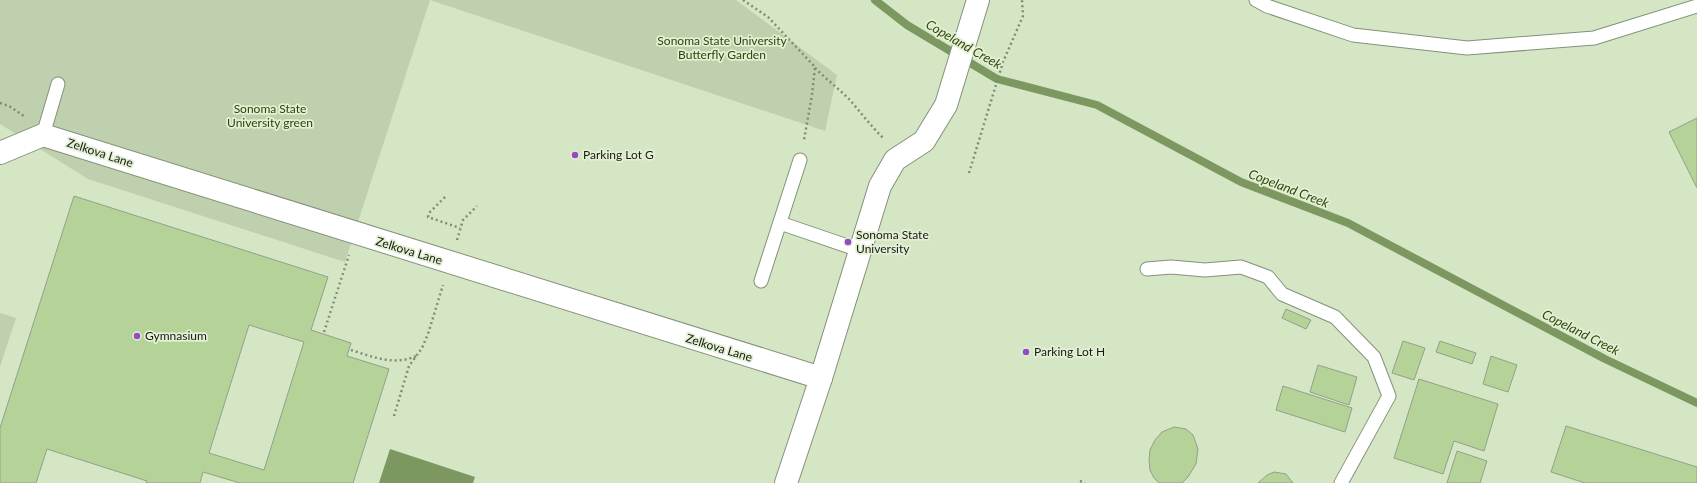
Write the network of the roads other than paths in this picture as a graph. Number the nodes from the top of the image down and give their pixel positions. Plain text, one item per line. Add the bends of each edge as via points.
1 (978, 0) edge
2 (1256, 0) edge
3 (1697, 6) edge
4 (58, 84) dead end
5 (43, 136) junction
6 (0, 153) edge
7 (800, 160) road end
8 (780, 224) junction
9 (859, 250) junction
10 (1147, 269) dead end
11 (761, 281) dead end
12 (820, 378) junction
13 (786, 483) edge
14 (1341, 483) edge

1 - 9 street via 946,105 924,141 896,160 880,186
2 - 3 lane via 1353,35 1468,48 1594,38
4 - 5 lane
5 - 6 street
5 - 12 street, Zelkova Lane
7 - 8 lane
8 - 9 lane
8 - 11 lane
9 - 12 street
10 - 14 lane via 1171,267 1205,270 1241,267 1268,277 1282,294 1335,318 1374,357 1389,396
12 - 13 street

